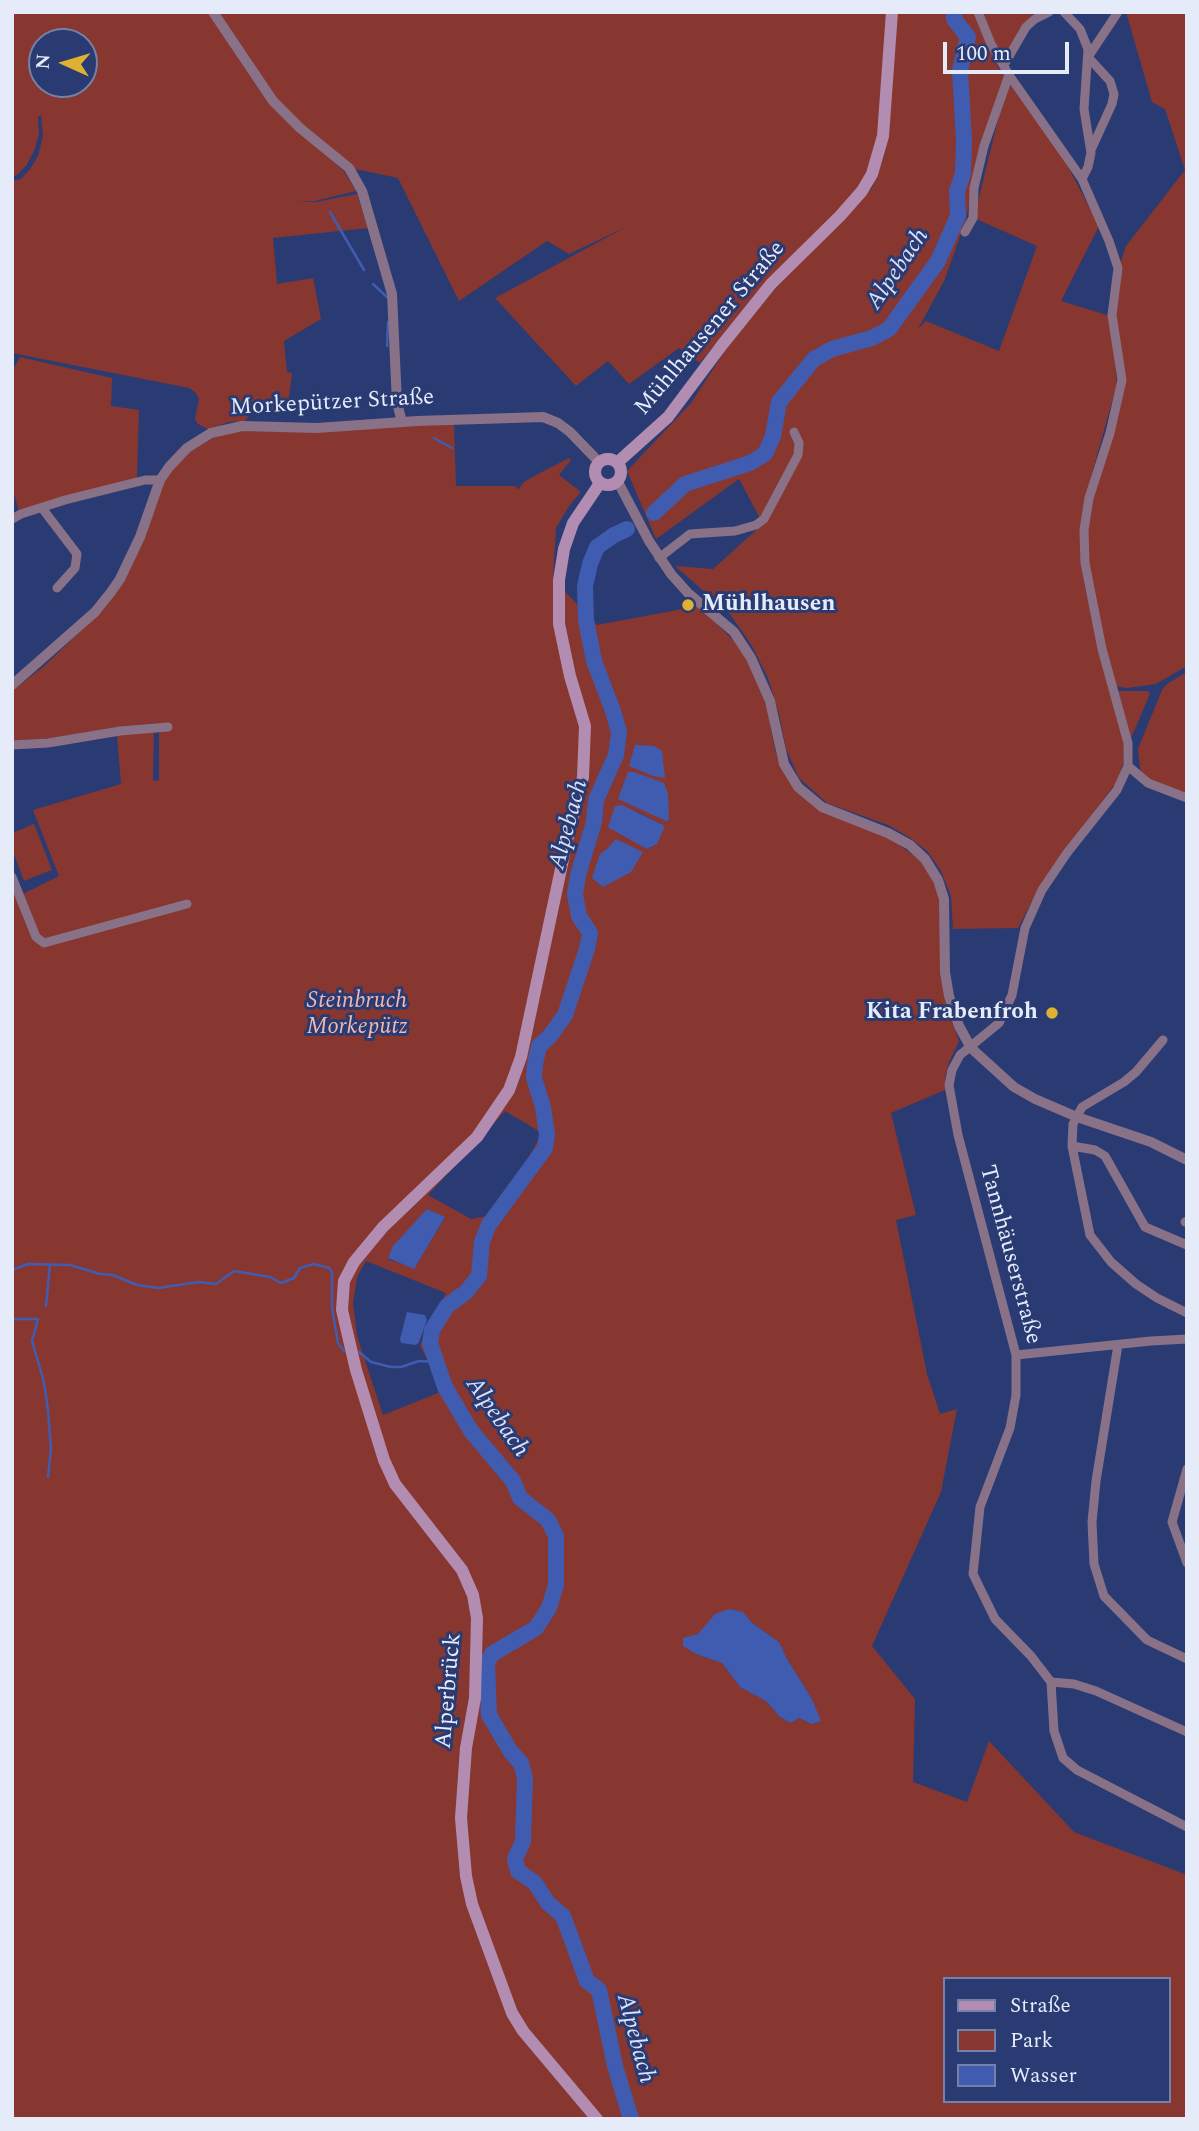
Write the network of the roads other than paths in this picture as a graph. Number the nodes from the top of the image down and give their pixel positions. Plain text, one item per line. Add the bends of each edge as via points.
1 (213, 12) edge
2 (892, 12) edge
3 (978, 12) edge
4 (1049, 12) edge
5 (1064, 12) edge
6 (1118, 12) edge
7 (1088, 57) junction
8 (1003, 65) junction
9 (1009, 75) junction
10 (1091, 150) junction
11 (1082, 179) junction
12 (965, 232) dead end
13 (402, 422) junction
14 (794, 432) dead end
15 (599, 462) junction
16 (618, 462) junction
17 (160, 480) junction
18 (600, 482) junction
19 (618, 482) junction
20 (42, 508) junction
21 (12, 519) edge
22 (659, 558) junction
23 (57, 588) dead end
24 (12, 685) edge
25 (168, 727) dead end
26 (12, 745) edge
27 (1128, 765) junction
28 (1187, 798) edge
29 (12, 877) edge
30 (187, 904) dead end
31 (1163, 1040) dead end
32 (971, 1048) junction
33 (1077, 1117) junction
34 (1072, 1146) junction
35 (1187, 1160) edge
36 (1187, 1245) edge
37 (1187, 1313) edge
38 (1187, 1339) edge
39 (1118, 1345) junction
40 (1016, 1355) junction
41 (1187, 1469) edge
42 (1187, 1563) edge
43 (1187, 1659) edge
44 (1051, 1682) junction
45 (1187, 1732) edge
46 (1187, 1827) edge
47 (597, 2119) edge

1 - 13 street via 274,102 349,168 362,191 393,294 397,403
2 - 16 main road, Mühlhausener Straße via 883,136 862,191 771,284 668,417
3 - 8 street
4 - 8 street via 1026,27
5 - 7 street via 1080,29
6 - 7 street
7 - 10 street via 1084,108
7 - 10 street via 1110,81 1114,94
8 - 9 street
9 - 11 street
9 - 12 street via 984,146 974,188 973,218
10 - 11 street
11 - 27 street via 1118,268 1112,316 1122,380 1084,530 1086,564 1102,649 1128,743
13 - 15 street, Morkepützer Straße via 542,418 570,432
13 - 17 street, Morkepützer Straße via 317,428 231,427 211,433 187,449
14 - 22 street via 798,455 764,519 736,531 690,534
15 - 16 main road
15 - 18 main road via 595,472
16 - 19 main road via 622,472
17 - 20 street
17 - 24 street, Morkepützer Straße via 140,537 111,592 95,612
18 - 19 main road
18 - 47 main road, Alperbrück via 573,523 559,580 559,624 584,726 583,777 521,1057 509,1090 477,1137 408,1201 354,1262 344,1281 342,1310 356,1370 395,1484 461,1570 473,1595 477,1618 475,1698 461,1818 472,1904 512,2013
19 - 22 street
20 - 21 street
20 - 23 street via 77,554 75,568
22 - 32 street via 688,593 734,632 751,658 770,701 784,764 798,787 822,807 888,833 925,859 944,899 949,996
25 - 26 street
27 - 28 street via 1148,783
27 - 32 street, Tannhäuserstraße via 1116,790 1042,890 1025,928 1012,995 999,1023
29 - 30 street via 36,937 44,943
31 - 33 street via 1136,1072 1082,1107
32 - 33 street via 1014,1087
32 - 40 street, Tannhäuserstraße via 960,1055 949,1085
33 - 34 street
33 - 35 street via 1151,1142
34 - 36 street via 1105,1156 1145,1227
34 - 37 street via 1090,1235 1111,1262 1136,1283
38 - 39 street
39 - 40 street
39 - 43 street via 1096,1481 1094,1564 1104,1596 1147,1640
40 - 44 street, Tannhäuserstraße via 1010,1428 980,1507 972,1574 995,1619
41 - 42 street via 1172,1522
44 - 45 street via 1096,1691
44 - 46 street via 1054,1731 1063,1758 1077,1770

